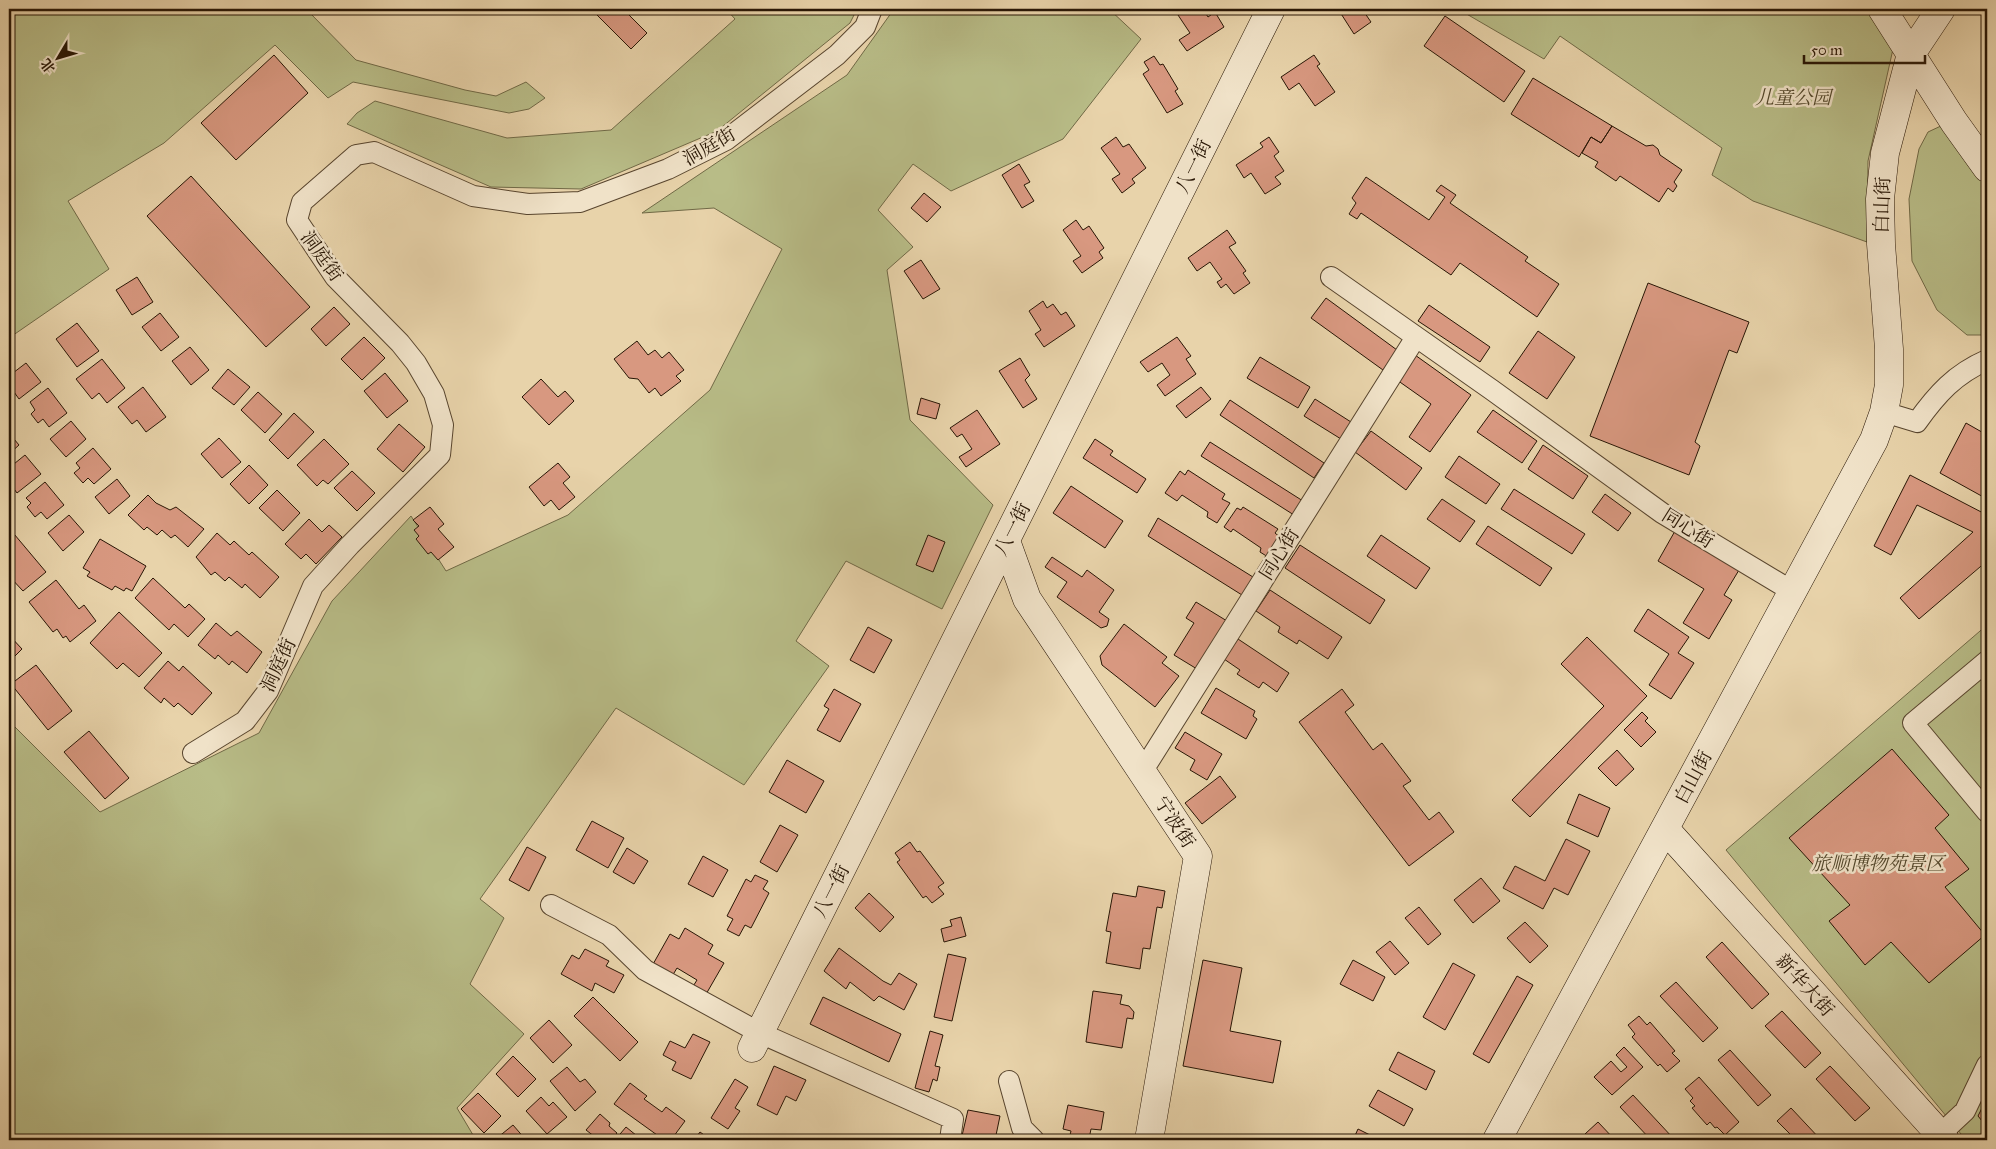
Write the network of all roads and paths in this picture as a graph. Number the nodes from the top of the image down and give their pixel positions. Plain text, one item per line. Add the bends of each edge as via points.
1 (872, 9) edge
2 (1271, 9) edge
3 (1882, 9) edge
4 (1941, 9) edge
5 (1910, 54) junction
6 (1987, 168) edge
7 (1331, 278) dead end
8 (1416, 337) junction
9 (1987, 360) edge
10 (1884, 412) junction
11 (1006, 541) junction
12 (1792, 591) junction
13 (1987, 661) edge
14 (193, 753) dead end
15 (1142, 772) junction
16 (1987, 812) edge
17 (1666, 830) junction
18 (550, 904) dead end
19 (756, 1041) junction
20 (1987, 1065) edge
21 (1009, 1081) dead end
22 (1940, 1138) edge
23 (950, 1140) edge
24 (1034, 1140) edge
25 (1149, 1140) edge
26 (1497, 1140) edge

1 - 14 street, 洞庭街 via 865,27 837,55 726,140 668,169 580,202 528,204 474,196 374,152 356,154 302,202 297,220 335,277 400,343 434,394 444,425 440,455 312,586 268,691 245,721
2 - 11 street, 八一街
3 - 5 street
4 - 5 street, 白山街
5 - 6 street
5 - 10 street, 白山街 via 1886,153 1880,200 1889,349 1889,385
7 - 8 street, 同心街
8 - 12 street, 同心街 via 1662,513
8 - 15 street, 同心街
9 - 10 street via 1954,379 1936,396 1917,422
10 - 12 street, 白山街 via 1874,440
11 - 15 street, 宁波街 via 1027,598
11 - 19 street, 八一街
12 - 17 street, 白山街
13 - 16 street via 1913,723
15 - 25 street, 宁波街 via 1198,856
17 - 22 street, 新华大街
17 - 26 street, 白山街
18 - 19 street via 609,935 646,970
19 - 23 street via 953,1119
20 - 22 street via 1965,1111
21 - 24 street via 1022,1128

